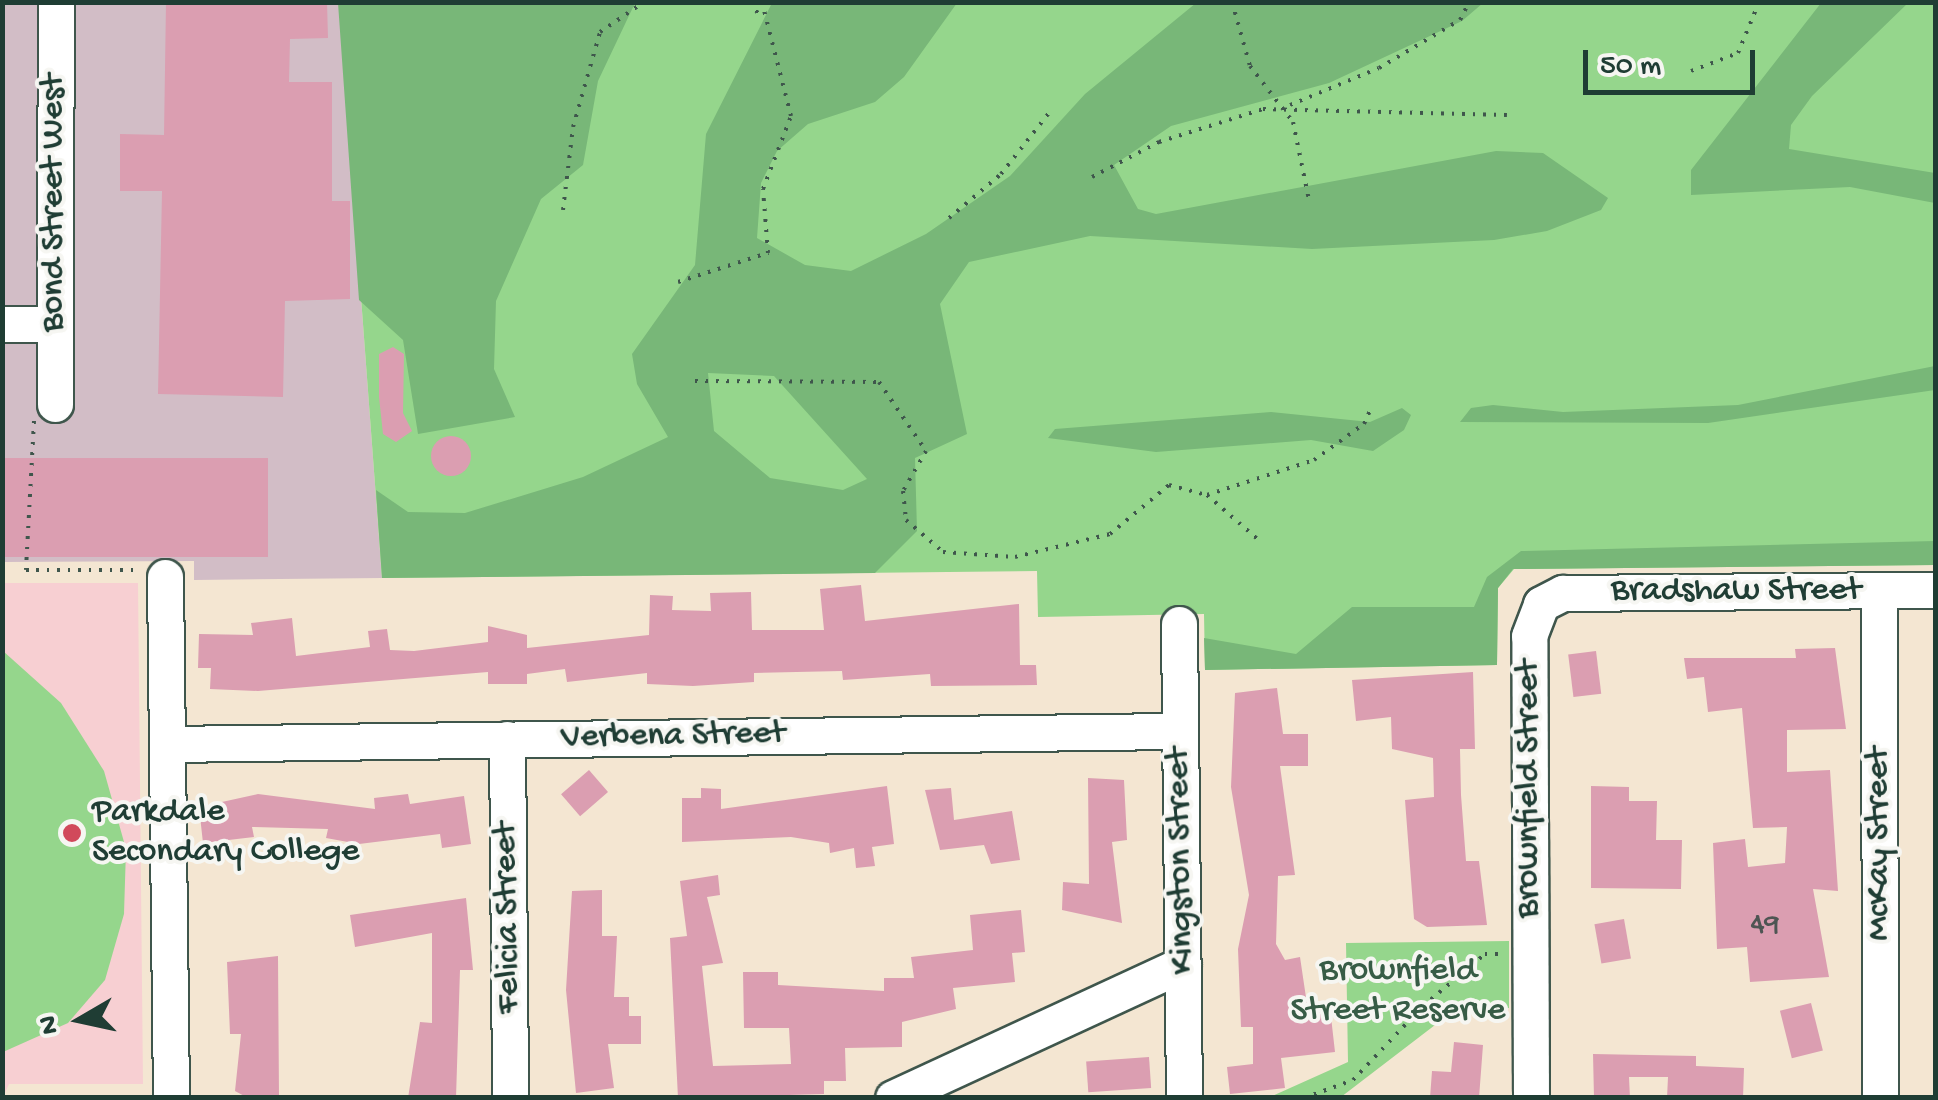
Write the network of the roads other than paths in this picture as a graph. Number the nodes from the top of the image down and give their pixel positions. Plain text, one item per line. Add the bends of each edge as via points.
1 (56, 2) edge
2 (2, 324) edge
3 (53, 324) junction
4 (55, 404) road end
5 (155, 574) road end
6 (1936, 590) edge
7 (1879, 591) junction
8 (1541, 604) joint
9 (1179, 624) dead end
10 (1180, 731) junction
11 (507, 739) junction
12 (167, 744) junction
13 (1183, 964) junction
14 (172, 1098) edge
15 (510, 1098) edge
16 (893, 1098) edge
17 (1184, 1098) edge
18 (1531, 1098) edge
19 (1880, 1098) edge

1 - 3 street, Bond Street West
2 - 3 street
3 - 4 street, Bond Street West
5 - 12 street
6 - 7 street, Bradshaw Street
7 - 8 street, Bradshaw Street via 1563,593
7 - 19 street, McKay Street
8 - 18 street, Brownfield Street via 1529,636
9 - 10 street, Kingston Street
10 - 11 street, Verbena Street
10 - 13 street, Kingston Street
11 - 12 street, Verbena Street
11 - 15 street, Felicia Street
12 - 14 street
13 - 16 street
13 - 17 street, Kingston Street

